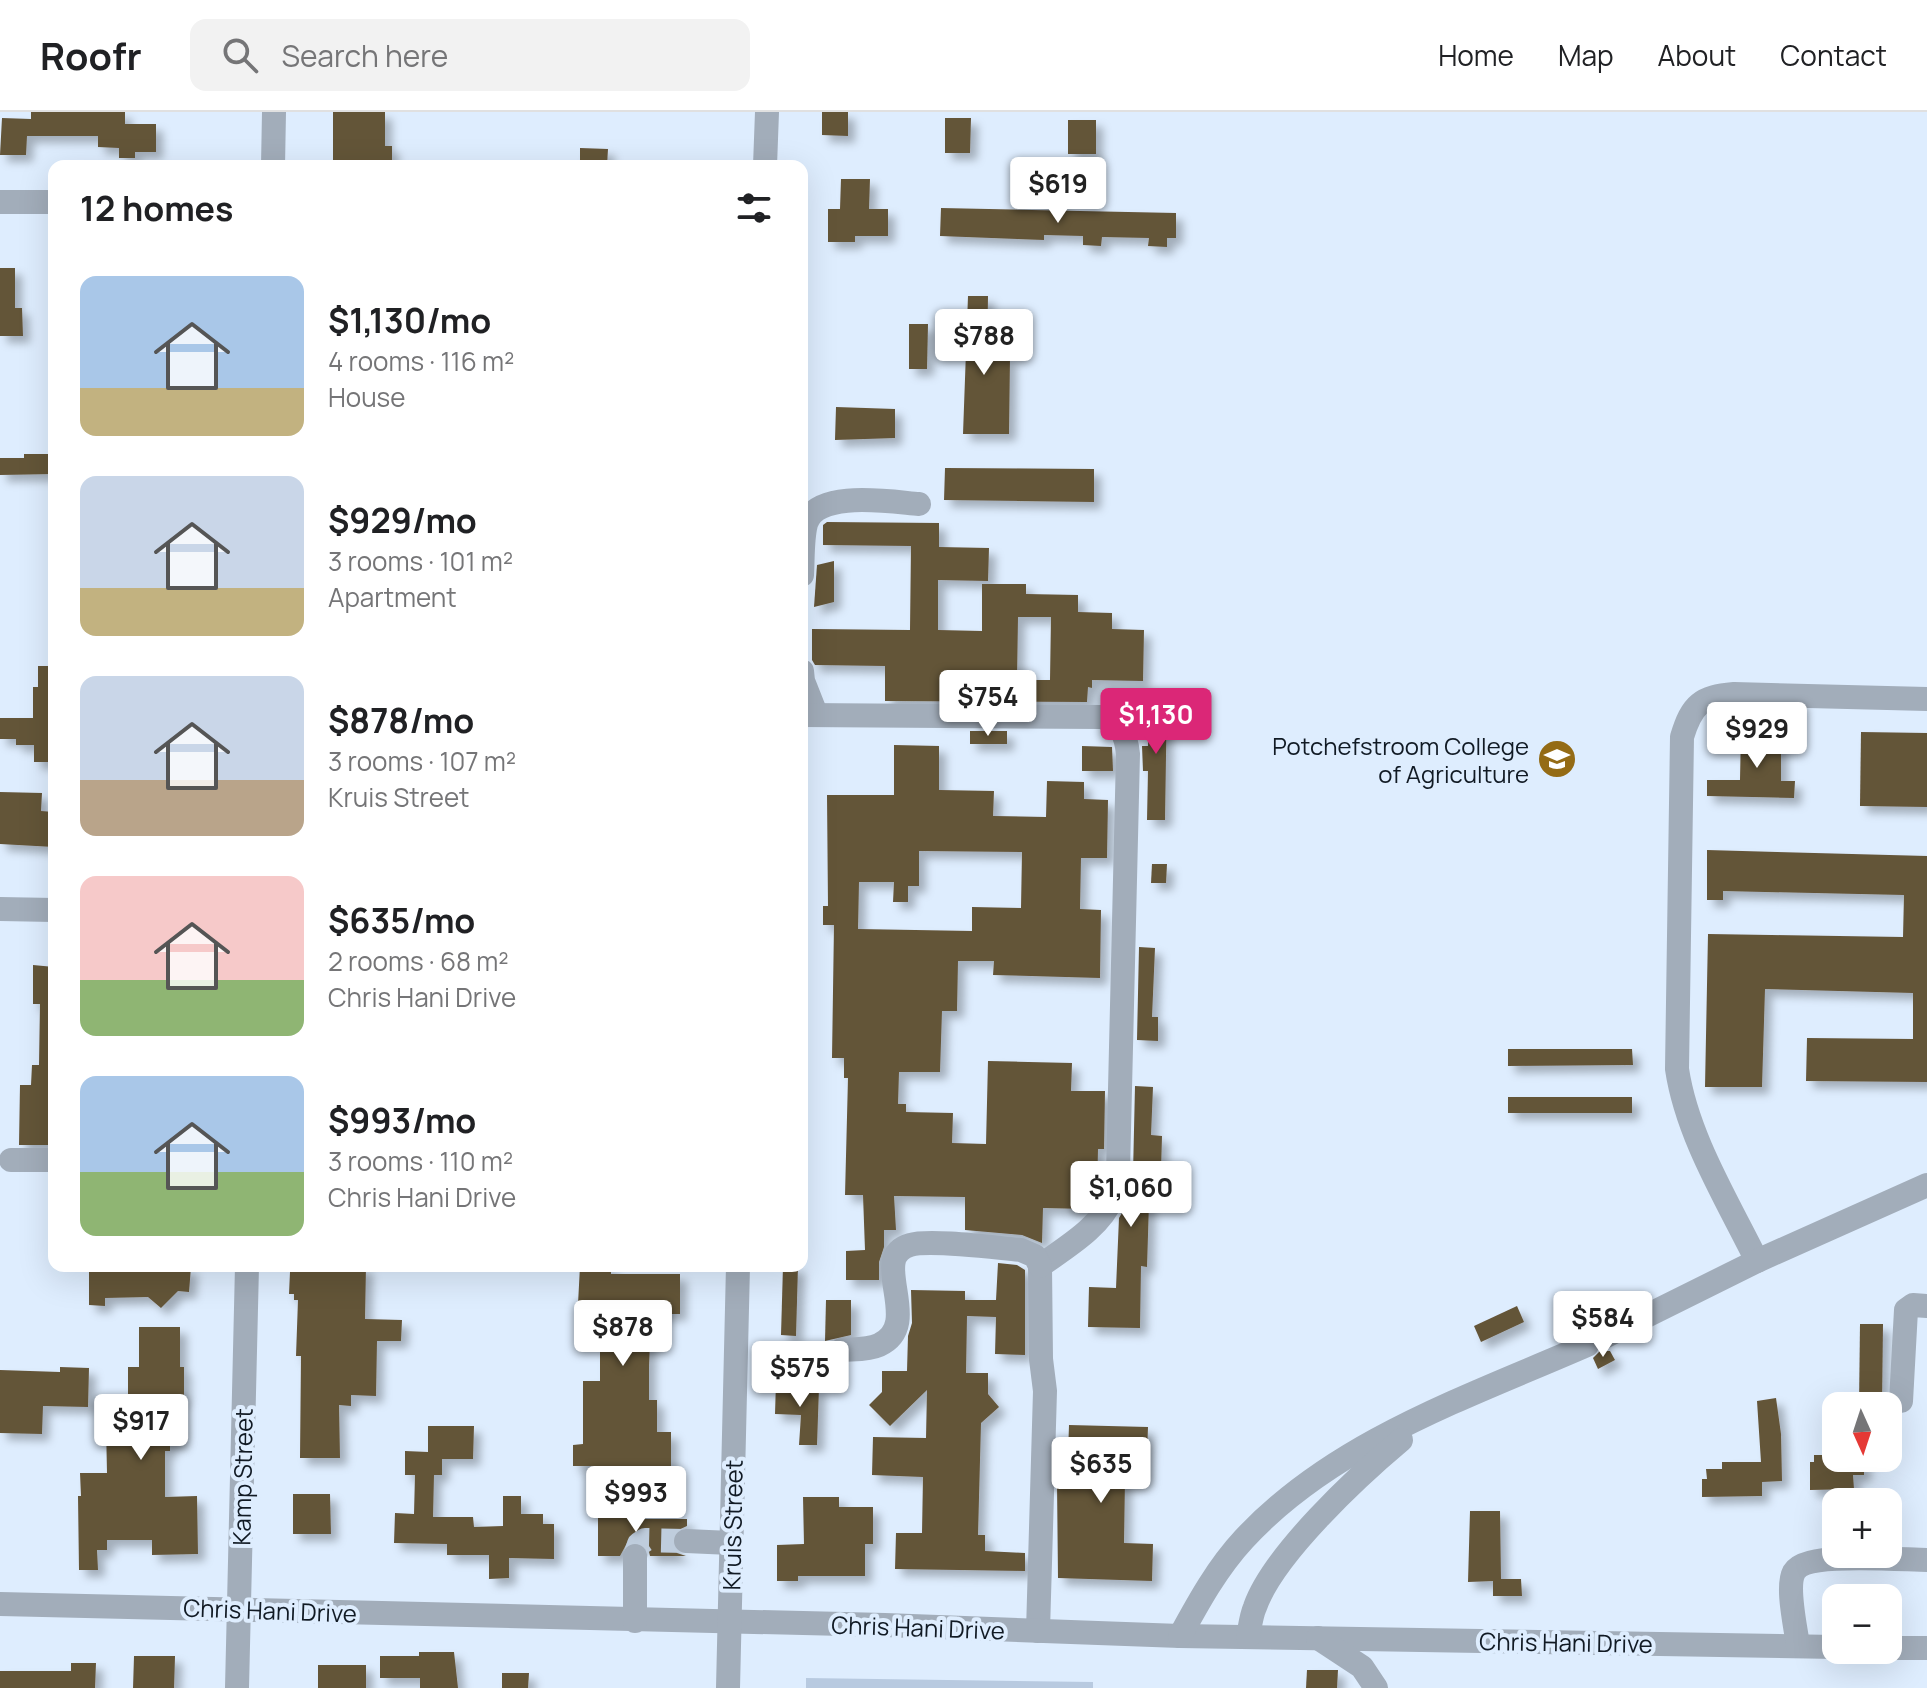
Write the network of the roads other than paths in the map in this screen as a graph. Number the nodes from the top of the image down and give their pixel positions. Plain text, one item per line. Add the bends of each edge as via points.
1 (274, 112) edge
2 (767, 112) edge
3 (273, 160) edge
4 (765, 160) edge
5 (0, 202) edge
6 (48, 202) edge
7 (919, 504) dead end
8 (808, 521) edge
9 (1927, 699) edge
10 (809, 714) edge
11 (0, 909) edge
12 (48, 910) edge
13 (11, 1160) dead end
14 (48, 1160) edge
15 (1927, 1185) edge
16 (1757, 1261) junction
17 (1040, 1266) junction
18 (247, 1272) edge
19 (738, 1272) edge
20 (1927, 1306) edge
21 (842, 1350) dead end
22 (1901, 1392) edge
23 (1430, 1414) junction
24 (686, 1541) tunnel mouth
25 (731, 1543) junction
26 (635, 1556) dead end
27 (1927, 1560) edge
28 (0, 1604) edge
29 (239, 1609) junction
30 (635, 1621) junction
31 (730, 1623) junction
32 (1038, 1631) junction
33 (1180, 1636) junction
34 (1248, 1637) junction
35 (1318, 1638) junction
36 (1798, 1646) junction
37 (1822, 1647) edge
38 (1902, 1648) edge
39 (1927, 1648) edge
40 (237, 1688) edge
41 (728, 1688) edge
42 (1376, 1688) edge

1 - 3 street
2 - 4 street
5 - 6 street
7 - 8 street via 848,500 819,507
9 - 16 street via 1714,696 1698,704 1682,737 1677,1069 1704,1152
10 - 17 street via 1102,717 1116,722 1126,737 1118,1173 1113,1197 1098,1219
11 - 12 street
13 - 14 street
15 - 16 street
16 - 23 street
17 - 21 street via 1035,1256 1021,1250 907,1245 892,1264 899,1311 892,1335 873,1348
17 - 32 street via 1045,1391
18 - 29 street, Kamp Street
19 - 25 street, Kruis Street
20 - 22 street via 1906,1310
23 - 33 street via 1296,1490 1242,1540
23 - 34 street via 1366,1469 1292,1550 1255,1607
24 - 25 street
25 - 31 street, Kruis Street
26 - 30 street
27 - 36 street via 1823,1559 1801,1564 1792,1582
28 - 29 street, Chris Hani Drive
29 - 30 street, Chris Hani Drive
29 - 40 street, Kamp Street
30 - 31 street, Chris Hani Drive
31 - 32 street, Chris Hani Drive
31 - 41 street, Kruis Street
32 - 33 street, Chris Hani Drive
33 - 34 street, Chris Hani Drive
34 - 35 street, Chris Hani Drive
35 - 36 street, Chris Hani Drive
35 - 42 street via 1362,1667
36 - 37 street, Chris Hani Drive
38 - 39 street

